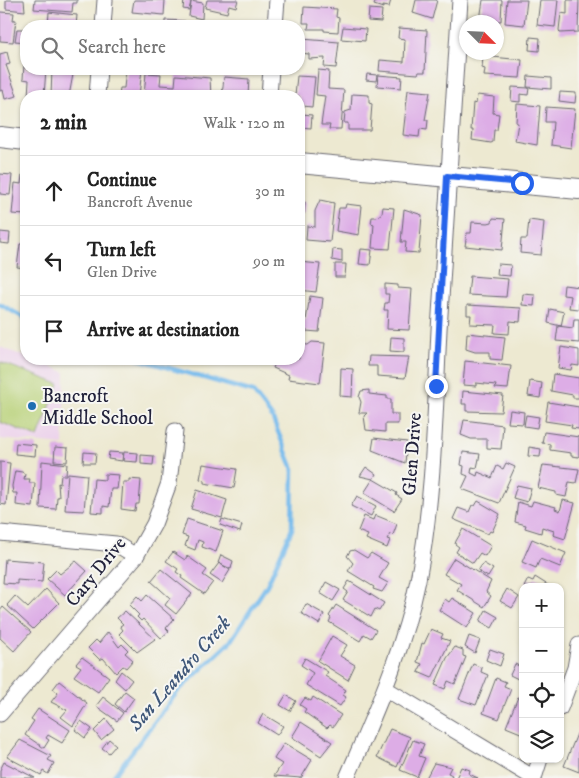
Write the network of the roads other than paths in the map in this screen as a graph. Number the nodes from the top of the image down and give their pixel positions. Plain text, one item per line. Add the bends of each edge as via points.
1 (105, 0) edge
2 (277, 0) edge
3 (460, 0) edge
4 (103, 20) edge
5 (275, 20) edge
6 (99, 75) edge
7 (271, 75) edge
8 (97, 90) edge
9 (269, 90) edge
10 (0, 137) edge
11 (20, 139) edge
12 (305, 164) edge
13 (447, 176) junction
14 (579, 188) edge
15 (175, 431) dead end
16 (0, 533) edge
17 (136, 556) junction
18 (579, 645) edge
19 (386, 690) junction
20 (564, 697) edge
21 (0, 714) edge
22 (539, 763) edge
23 (347, 778) edge
24 (534, 778) edge

1 - 4 street
2 - 5 street
3 - 13 street, Glen Drive
6 - 8 street
7 - 9 street
10 - 11 main road
12 - 13 main road
13 - 14 main road
13 - 19 street, Glen Drive via 428,505 418,579
15 - 17 street, Cary Drive via 169,482 154,524
16 - 17 street via 116,544
17 - 21 street, Cary Drive
18 - 20 street
19 - 23 street, Glen Drive
19 - 24 street
22 - 24 street

